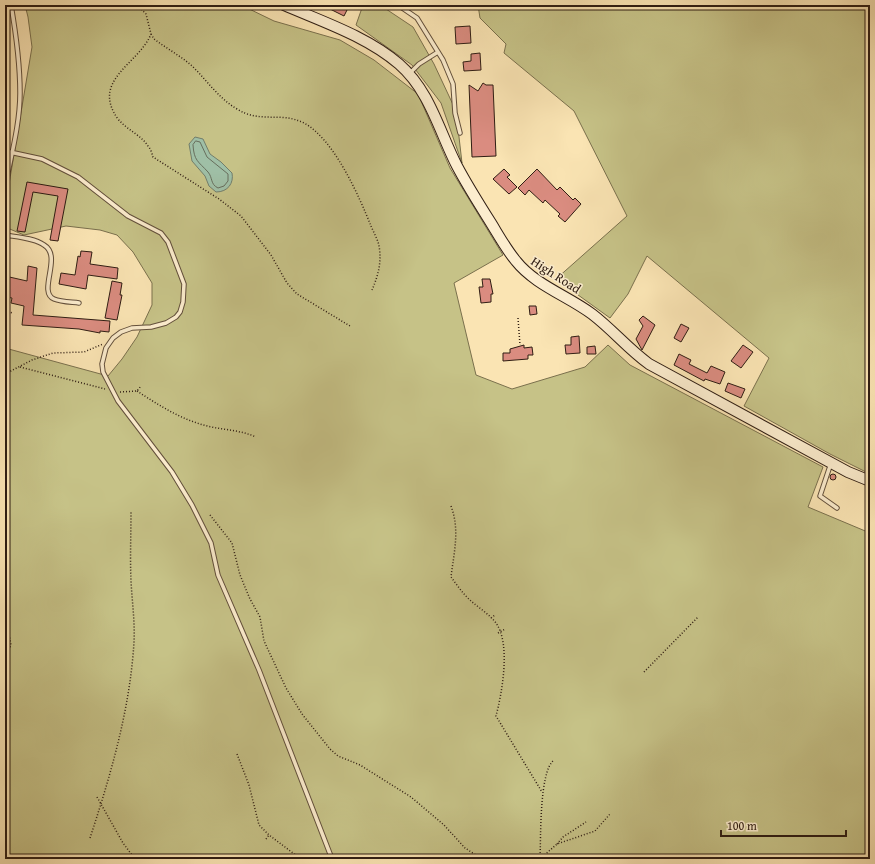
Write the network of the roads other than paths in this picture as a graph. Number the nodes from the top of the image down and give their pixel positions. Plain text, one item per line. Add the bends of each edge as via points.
1 (10, 5) edge
2 (284, 5) edge
3 (398, 5) edge
4 (438, 52) junction
5 (409, 74) junction
6 (460, 132) dead end
7 (5, 151) edge
8 (12, 153) junction
9 (5, 187) edge
10 (5, 235) edge
11 (79, 303) dead end
12 (831, 462) junction
13 (870, 481) edge
14 (837, 508) dead end
15 (332, 859) edge

1 - 8 lane via 20,94
2 - 5 main road, High Road via 367,43 399,64
3 - 4 lane via 417,18
4 - 5 lane
4 - 6 lane via 453,84
5 - 12 main road, High Road via 426,98 457,166 504,244 521,267 593,315 649,364
7 - 8 lane
8 - 9 lane
8 - 15 lane via 42,159 78,177 128,216 161,233 168,242 184,284 180,312 172,320 159,325 121,332 106,348 103,372 111,390 172,472 211,543 218,575 259,670
10 - 11 lane via 46,246 51,255 49,295 53,299
12 - 13 main road, High Road
12 - 14 lane via 820,496

